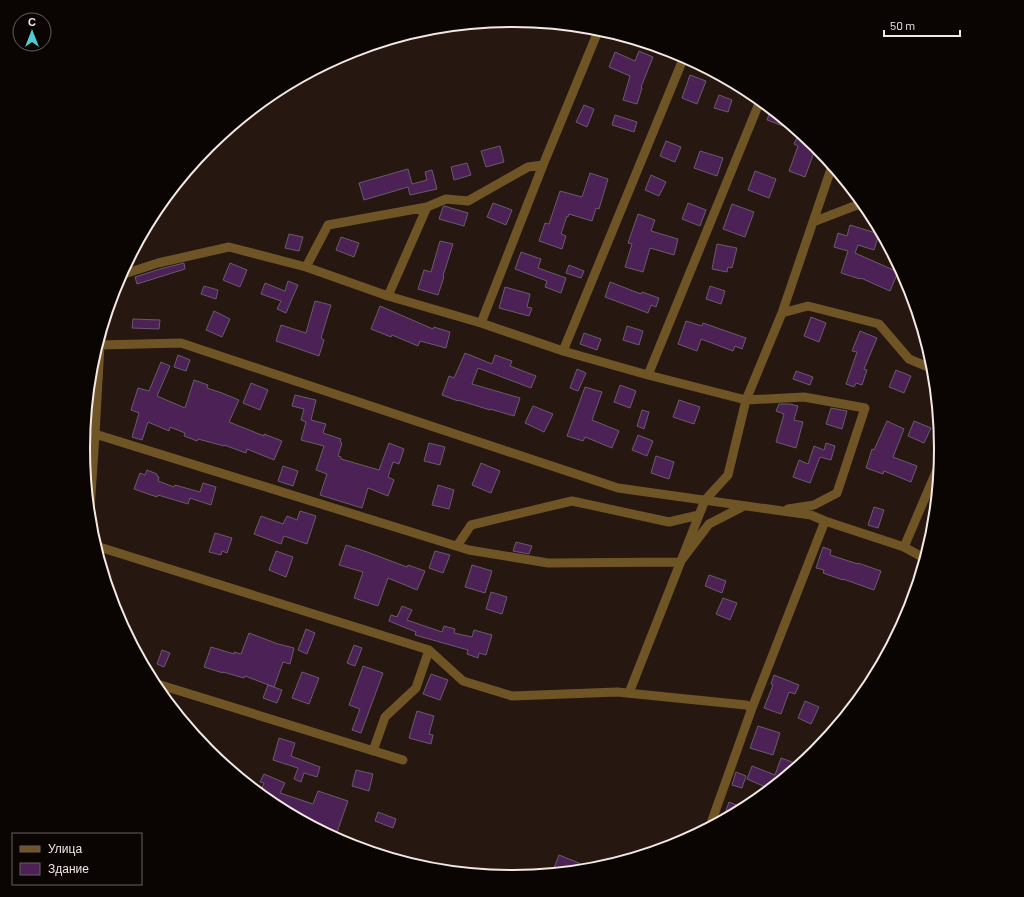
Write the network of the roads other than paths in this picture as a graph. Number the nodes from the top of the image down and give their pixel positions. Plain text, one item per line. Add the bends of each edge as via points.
1 (596, 36) edge
2 (682, 63) edge
3 (758, 106) edge
4 (543, 165) junction
5 (830, 172) edge
6 (856, 205) edge
7 (427, 207) junction
8 (813, 222) junction
9 (306, 267) junction
10 (129, 272) edge
11 (388, 296) junction
12 (782, 313) junction
13 (481, 323) junction
14 (104, 345) edge
15 (564, 351) junction
16 (925, 365) edge
17 (98, 373) edge
18 (648, 375) junction
19 (746, 400) junction
20 (91, 433) edge
21 (95, 434) junction
22 (933, 480) edge
23 (92, 483) edge
24 (705, 500) junction
25 (744, 506) junction
26 (779, 511) junction
27 (699, 515) junction
28 (825, 521) junction
29 (457, 546) junction
30 (904, 547) junction
31 (103, 548) edge
32 (920, 556) edge
33 (680, 562) junction
34 (428, 650) junction
35 (164, 686) edge
36 (630, 693) junction
37 (752, 708) junction
38 (373, 751) junction
39 (404, 760) dead end
40 (712, 820) edge

1 - 4 street
2 - 15 street
3 - 18 street
4 - 7 street via 528,167 468,201 446,199
4 - 13 street
5 - 8 street
6 - 8 street
7 - 9 street via 328,225
7 - 11 street
8 - 12 street
9 - 10 street via 229,247
9 - 11 street
11 - 13 street
12 - 16 street via 808,306 879,324 909,359
12 - 19 street
13 - 15 street
14 - 24 street via 181,344 618,488
15 - 18 street
17 - 21 street
18 - 19 street
19 - 24 street via 728,475
19 - 26 street via 804,397 865,408 837,493 814,505
20 - 21 street
21 - 23 street
21 - 29 street
22 - 30 street
24 - 25 street
24 - 27 street
25 - 26 street
25 - 33 street via 709,524
26 - 28 street via 811,515
27 - 29 street via 669,522 572,501 471,525
27 - 33 street
28 - 30 street
28 - 37 street
29 - 33 street via 548,563
30 - 32 street
31 - 34 street
33 - 36 street
34 - 36 street via 463,680 512,696
34 - 38 street via 416,688 385,717
35 - 38 street
36 - 37 street via 746,705
37 - 40 street
38 - 39 street

